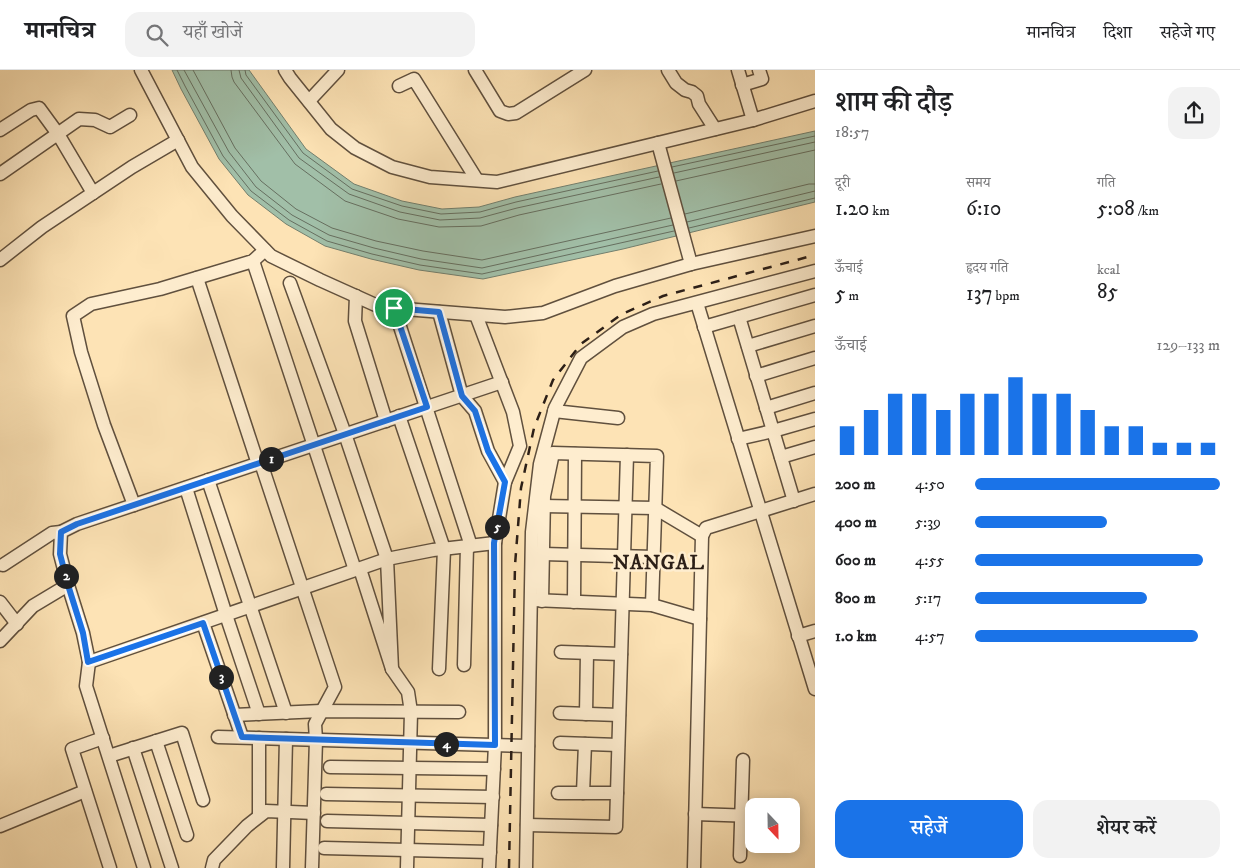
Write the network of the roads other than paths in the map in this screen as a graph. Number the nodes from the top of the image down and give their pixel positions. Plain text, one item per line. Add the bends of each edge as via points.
1 (141, 70) edge
2 (285, 70) edge
3 (338, 70) edge
4 (475, 70) edge
5 (585, 70) edge
6 (668, 70) edge
7 (738, 70) edge
8 (759, 70) edge
9 (742, 85) junction
10 (399, 86) dead end
11 (309, 101) junction
12 (815, 101) edge
13 (130, 115) dead end
14 (753, 120) junction
15 (715, 129) junction
16 (0, 130) edge
17 (58, 134) junction
18 (178, 140) junction
19 (658, 143) junction
20 (0, 174) edge
21 (478, 180) junction
22 (93, 193) junction
23 (815, 236) edge
24 (265, 250) junction
25 (0, 260) edge
26 (253, 261) junction
27 (691, 264) junction
28 (815, 271) edge
29 (197, 278) junction
30 (290, 283) dead end
31 (815, 295) edge
32 (356, 296) junction
33 (697, 303) junction
34 (394, 308) junction
35 (439, 312) junction
36 (476, 315) junction
37 (739, 317) junction
38 (815, 326) edge
39 (704, 327) junction
40 (748, 346) junction
41 (815, 358) edge
42 (756, 376) junction
43 (502, 382) junction
44 (815, 393) edge
45 (462, 396) junction
46 (427, 407) junction
47 (766, 408) junction
48 (554, 411) junction
49 (400, 416) junction
50 (618, 418) dead end
51 (815, 419) edge
52 (386, 421) junction
53 (772, 431) junction
54 (345, 434) junction
55 (738, 440) junction
56 (314, 445) junction
57 (815, 447) edge
58 (575, 454) junction
59 (627, 455) junction
60 (781, 457) junction
61 (259, 463) junction
62 (208, 480) junction
63 (505, 482) junction
64 (186, 488) junction
65 (815, 494) edge
66 (794, 501) junction
67 (134, 505) junction
68 (544, 506) junction
69 (575, 507) junction
70 (625, 508) junction
71 (655, 508) junction
72 (760, 511) junction
73 (61, 532) junction
74 (702, 536) junction
75 (494, 543) junction
76 (469, 546) junction
77 (444, 549) junction
78 (543, 554) junction
79 (574, 555) junction
80 (624, 556) junction
81 (654, 557) junction
82 (387, 559) junction
83 (2, 565) dead end
84 (357, 569) junction
85 (68, 585) junction
86 (302, 589) junction
87 (537, 601) junction
88 (0, 602) edge
89 (574, 602) junction
90 (622, 604) junction
91 (652, 605) junction
92 (250, 606) junction
93 (226, 615) junction
94 (700, 619) junction
95 (203, 623) junction
96 (17, 624) junction
97 (815, 631) edge
98 (798, 636) junction
99 (0, 641) edge
100 (561, 652) dead end
101 (587, 653) junction
102 (621, 654) junction
103 (88, 662) junction
104 (464, 665) dead end
105 (392, 669) junction
106 (439, 669) dead end
107 (815, 689) edge
108 (321, 711) junction
109 (411, 712) junction
110 (459, 712) dead end
111 (286, 713) junction
112 (560, 713) dead end
113 (259, 714) junction
114 (586, 714) junction
115 (234, 715) junction
116 (619, 715) junction
117 (218, 736) dead end
118 (242, 737) junction
119 (103, 738) junction
120 (259, 738) junction
121 (286, 739) junction
122 (316, 740) junction
123 (156, 741) junction
124 (410, 743) junction
125 (560, 743) dead end
126 (585, 744) junction
127 (495, 745) junction
128 (618, 745) junction
129 (528, 746) junction
130 (133, 748) junction
131 (109, 756) junction
132 (743, 760) dead end
133 (330, 767) dead end
134 (410, 768) junction
135 (494, 769) junction
136 (85, 790) junction
137 (558, 793) dead end
138 (584, 793) junction
139 (617, 793) junction
140 (326, 794) dead end
141 (409, 796) junction
142 (492, 797) junction
143 (746, 798) edge
144 (203, 800) dead end
145 (284, 812) junction
146 (314, 813) junction
147 (695, 814) junction
148 (259, 816) junction
149 (745, 816) edge
150 (327, 821) dead end
151 (409, 823) junction
152 (491, 825) junction
153 (527, 825) junction
154 (0, 826) edge
155 (745, 831) edge
156 (187, 835) dead end
157 (324, 848) dead end
158 (408, 850) junction
159 (490, 852) junction
160 (740, 856) dead end
161 (110, 868) edge
162 (144, 868) edge
163 (172, 868) edge
164 (212, 868) edge
165 (283, 868) edge
166 (312, 868) edge
167 (407, 868) edge
168 (490, 868) edge
169 (526, 868) edge
170 (694, 868) edge

1 - 18 street
2 - 11 street
3 - 11 street
4 - 5 street via 500,111 508,114 516,113
6 - 15 street via 676,83 697,96
7 - 9 street
8 - 9 street via 762,78
9 - 14 street
10 - 21 street via 414,79
11 - 21 street via 331,129 355,148 392,167 430,177
12 - 14 street
13 - 17 street via 110,126 95,120 79,119
14 - 15 street
15 - 19 street
16 - 17 street via 39,108
17 - 20 street
17 - 22 street
18 - 22 street
18 - 24 street via 192,167
19 - 21 street via 497,182
19 - 27 street
22 - 25 street
23 - 27 street
24 - 26 street
24 - 32 street via 271,256
26 - 29 street
26 - 56 street
27 - 36 street via 615,286 543,313 505,318
28 - 33 street
29 - 61 street
29 - 67 street via 91,304 73,316 104,425
30 - 54 street
31 - 37 street
32 - 34 street via 380,307
32 - 52 street via 355,321
33 - 39 street
33 - 48 street via 653,314 623,328 581,358
34 - 35 street
34 - 46 street
35 - 36 street
35 - 45 street
36 - 43 street
37 - 39 street
37 - 40 street
38 - 40 street
39 - 55 street
40 - 42 street
41 - 42 street
42 - 47 street
43 - 45 street
43 - 63 street via 520,446
44 - 47 street
45 - 46 street
45 - 63 street via 475,411 488,451
46 - 49 street
46 - 76 street
47 - 53 street
48 - 50 street
48 - 87 street via 540,464 532,532
49 - 52 street
49 - 77 street
51 - 53 street
52 - 54 street
53 - 55 street
53 - 60 street
54 - 56 street
54 - 82 street
55 - 72 street
56 - 61 street
56 - 84 street
57 - 60 street
58 - 59 street
58 - 68 street via 553,453
58 - 69 street
59 - 70 street
59 - 71 street via 657,456
60 - 66 street
61 - 62 street
61 - 86 street
62 - 64 street
62 - 92 street
63 - 75 street
64 - 67 street
64 - 93 street
65 - 66 street
66 - 72 street
67 - 73 street
68 - 69 street
68 - 78 street
69 - 70 street
69 - 79 street
70 - 71 street
70 - 80 street
71 - 74 street
71 - 81 street
72 - 74 street via 706,528
72 - 98 street
73 - 83 street via 52,533
73 - 85 street via 60,554
74 - 94 street
75 - 76 street
75 - 127 street
76 - 77 street
76 - 104 street
77 - 82 street
77 - 106 street
78 - 79 street
78 - 87 street
79 - 80 street
79 - 89 street
80 - 81 street
80 - 90 street
81 - 91 street
82 - 84 street
82 - 105 street
84 - 86 street
84 - 105 street
85 - 96 street via 33,606
85 - 103 street
86 - 92 street
86 - 108 street via 335,687
87 - 89 street
87 - 129 street
88 - 96 street
89 - 90 street
90 - 91 street
90 - 102 street
91 - 94 street
92 - 93 street
92 - 111 street
93 - 95 street
93 - 113 street
94 - 147 street
95 - 103 street
95 - 115 street
96 - 99 street
97 - 98 street
98 - 107 street
100 - 101 street
101 - 102 street
101 - 114 street
102 - 116 street
103 - 119 street via 86,686
105 - 109 street via 408,692
108 - 109 street
108 - 111 street
108 - 122 street via 316,724
109 - 110 street
109 - 124 street
111 - 113 street
112 - 114 street
113 - 115 street
114 - 116 street
115 - 118 street
116 - 128 street
117 - 118 street
118 - 120 street
119 - 131 street
119 - 136 street via 72,750
120 - 121 street
120 - 148 street
121 - 122 street
121 - 145 street
122 - 124 street
122 - 146 street
123 - 130 street
123 - 144 street via 182,733
123 - 156 street
124 - 127 street
124 - 134 street
125 - 126 street
126 - 128 street
126 - 138 street
127 - 129 street
127 - 135 street
128 - 139 street
129 - 153 street
130 - 131 street
130 - 163 street
131 - 162 street
132 - 143 street
133 - 134 street
134 - 135 street
134 - 141 street
135 - 142 street
136 - 154 street
136 - 161 street
137 - 138 street
138 - 139 street
139 - 153 street via 616,827
140 - 141 street
141 - 142 street
141 - 151 street
142 - 152 street
145 - 146 street
145 - 148 street via 266,811
145 - 165 street
146 - 166 street
147 - 149 street
147 - 170 street
148 - 164 street via 214,860
150 - 151 street
151 - 152 street
151 - 158 street
152 - 159 street
153 - 169 street
155 - 160 street
157 - 158 street
158 - 159 street
158 - 167 street
159 - 168 street

